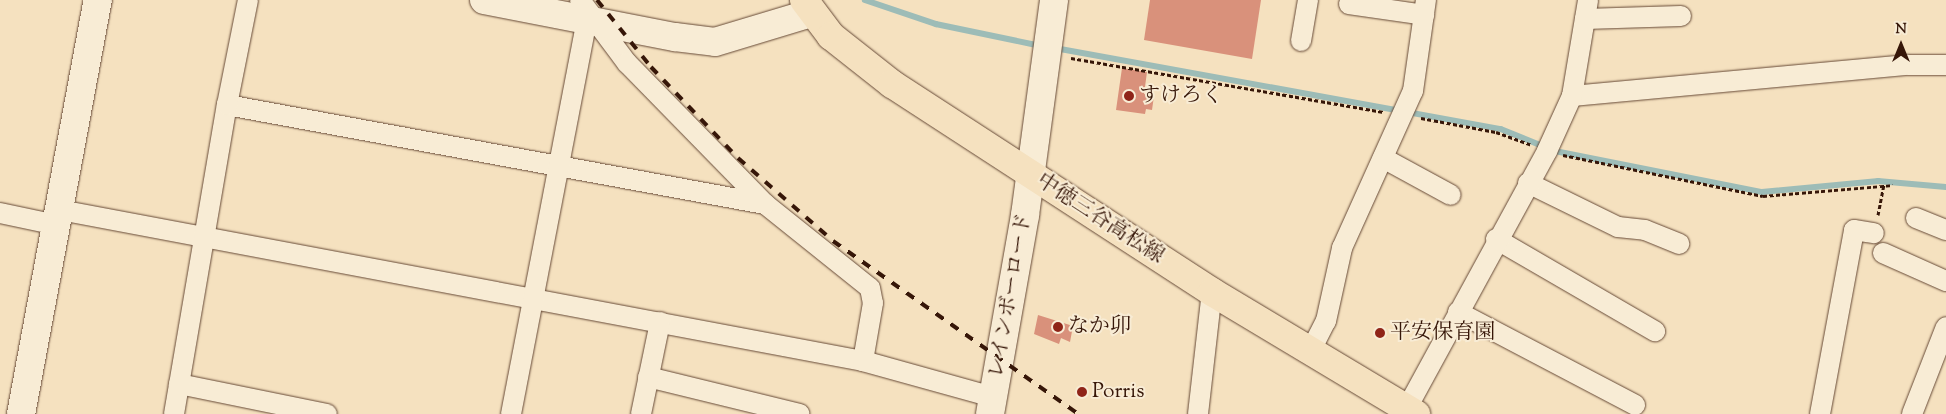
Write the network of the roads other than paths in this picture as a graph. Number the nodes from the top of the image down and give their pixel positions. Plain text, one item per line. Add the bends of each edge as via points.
1 (98, 0) edge
2 (248, 0) edge
3 (484, 0) edge
4 (1054, 0) edge
5 (1308, 0) edge
6 (1349, 4) dead end
7 (807, 6) edge
8 (1425, 7) edge
9 (1586, 10) edge
10 (587, 13) edge
11 (1681, 16) dead end
12 (1301, 41) dead end
13 (1946, 65) edge
14 (1572, 96) junction
15 (227, 105) junction
16 (1383, 158) junction
17 (559, 168) junction
18 (1031, 174) junction
19 (1528, 183) junction
20 (1451, 195) dead end
21 (765, 204) junction
22 (0, 213) edge
23 (58, 218) junction
24 (1916, 218) dead end
25 (1946, 230) edge
26 (1874, 233) road end
27 (203, 238) junction
28 (1496, 239) junction
29 (1679, 244) dead end
30 (1883, 253) dead end
31 (1946, 281) edge
32 (1212, 292) junction
33 (531, 300) junction
34 (1458, 312) junction
35 (660, 322) junction
36 (1946, 327) edge
37 (1655, 331) dead end
38 (1310, 352) junction
39 (863, 361) junction
40 (648, 378) junction
41 (179, 384) junction
42 (991, 405) edge
43 (1634, 405) dead end
44 (1412, 411) edge
45 (22, 414) edge
46 (174, 414) edge
47 (327, 414) edge
48 (511, 414) edge
49 (641, 414) edge
50 (800, 414) edge
51 (1198, 414) edge
52 (1820, 414) edge
53 (1912, 414) edge

1 - 23 street
2 - 15 street
3 - 10 street
4 - 18 street, レインボーロード
5 - 12 street
6 - 8 street
7 - 10 street via 715,42 675,37
7 - 18 main road, 中徳三谷高松線 via 854,56
8 - 16 street via 1413,91
9 - 11 street
9 - 14 street
10 - 17 street
10 - 21 street via 627,63
13 - 14 street via 1908,65
14 - 19 street via 1547,151
15 - 17 street
15 - 27 street
16 - 20 street
16 - 38 street via 1342,248 1326,321
17 - 21 street
17 - 33 street
18 - 32 main road, 中徳三谷高松線
18 - 42 street, レインボーロード
19 - 28 street
19 - 29 street via 1618,227 1645,230
21 - 39 street via 870,288 873,303
22 - 23 street
23 - 27 street
23 - 45 street
24 - 25 street
26 - 52 street via 1854,230
27 - 33 street
27 - 41 street
28 - 34 street
28 - 37 street
30 - 31 street
32 - 38 main road, 中徳三谷高松線
32 - 51 street
33 - 35 street
33 - 48 street
34 - 43 street
34 - 44 street
35 - 39 street
35 - 40 street
36 - 53 street
38 - 44 main road, 中徳三谷高松線
39 - 42 street
40 - 49 street
40 - 50 street
41 - 46 street
41 - 47 street

